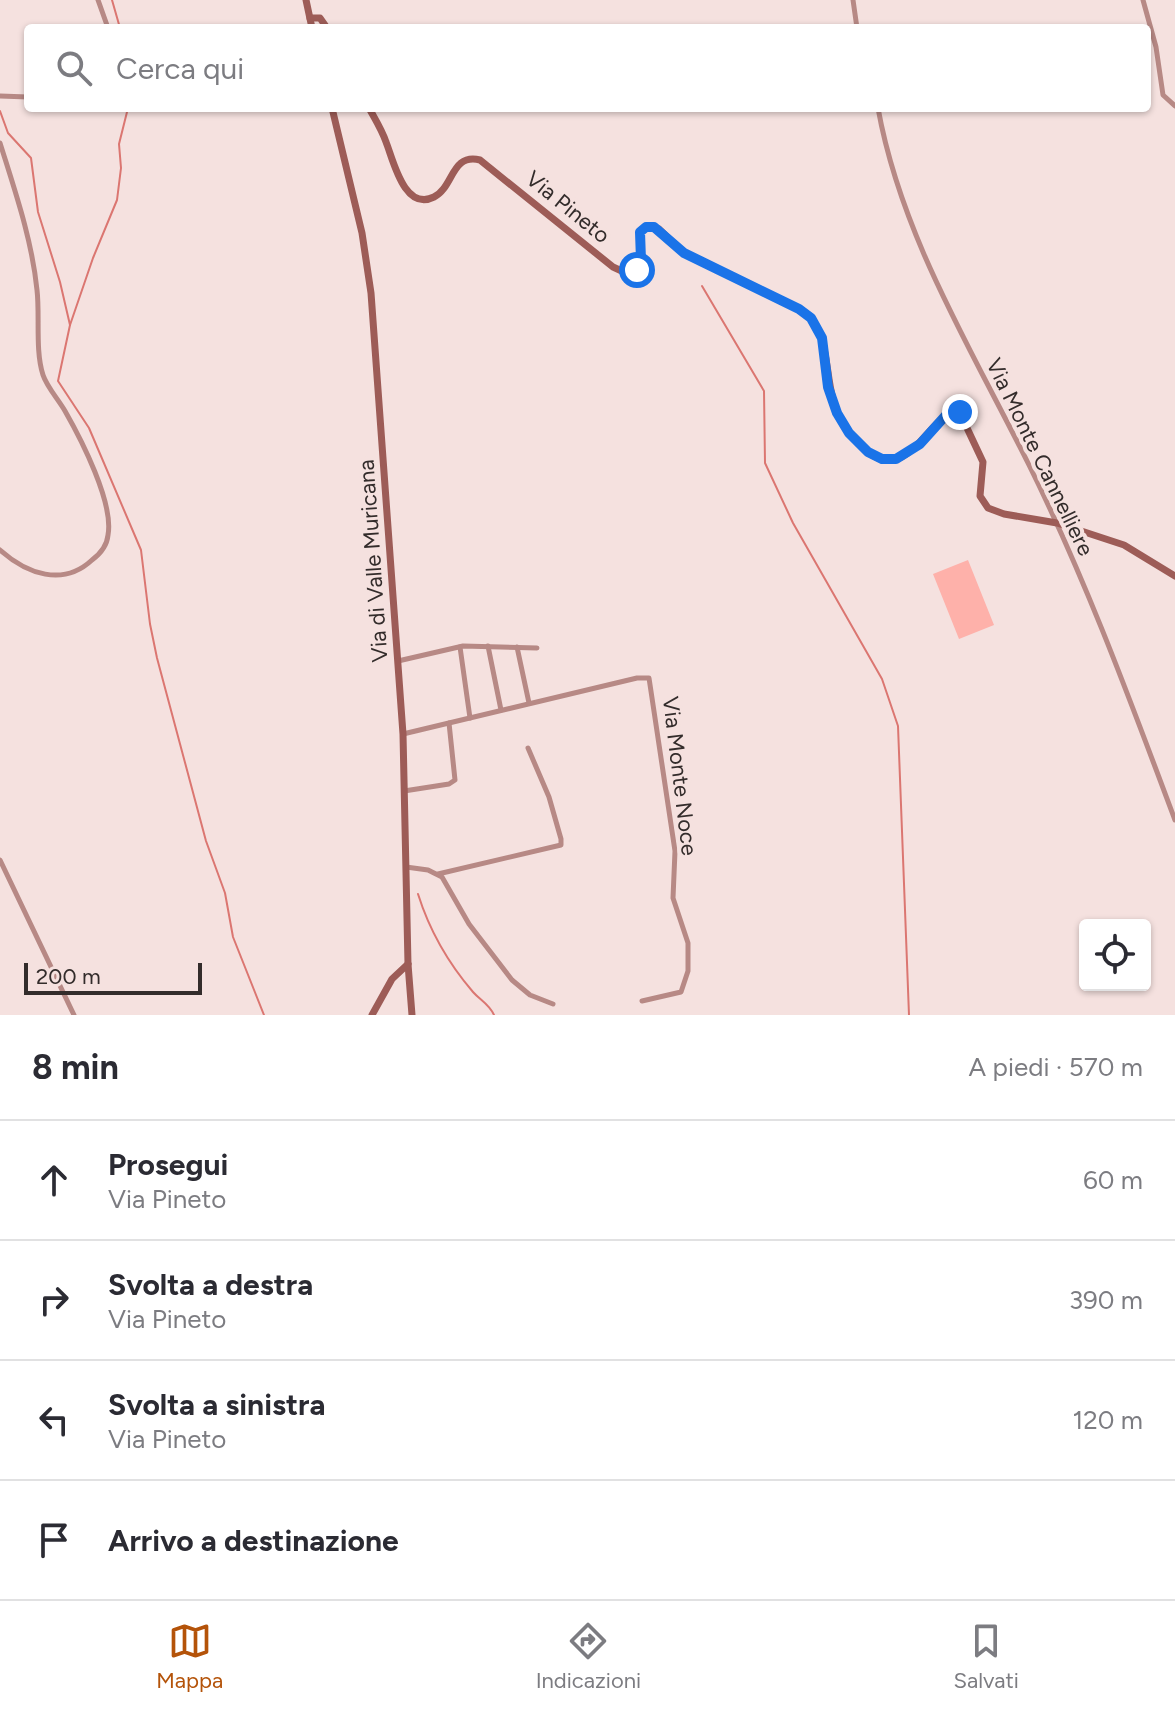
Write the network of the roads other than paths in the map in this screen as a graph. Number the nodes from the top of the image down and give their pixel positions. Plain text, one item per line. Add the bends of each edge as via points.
1 (98, 0) edge
2 (306, 0) edge
3 (853, 0) edge
4 (1143, 0) edge
5 (310, 18) junction
6 (107, 24) edge
7 (311, 24) edge
8 (324, 24) edge
9 (856, 24) edge
10 (1150, 24) edge
11 (1151, 29) edge
12 (0, 96) edge
13 (24, 97) edge
14 (1175, 106) edge
15 (333, 112) edge
16 (371, 112) edge
17 (879, 112) edge
18 (0, 143) edge
19 (1057, 523) junction
20 (0, 550) edge
21 (1175, 576) edge
22 (488, 646) junction
23 (460, 647) junction
24 (517, 647) junction
25 (537, 648) dead end
26 (398, 661) junction
27 (529, 703) junction
28 (501, 710) junction
29 (470, 718) junction
30 (449, 723) junction
31 (403, 734) junction
32 (528, 748) dead end
33 (404, 791) junction
34 (1175, 820) edge
35 (0, 860) edge
36 (406, 867) junction
37 (438, 874) junction
38 (408, 964) junction
39 (642, 1001) dead end
40 (553, 1004) dead end
41 (74, 1015) edge
42 (372, 1015) edge
43 (412, 1015) edge

1 - 6 street
2 - 5 street
3 - 9 street
4 - 10 street
5 - 7 street
5 - 8 street
11 - 14 street via 1162,92
12 - 13 street
15 - 26 street, Via di Valle Muricana via 370,280
16 - 19 street, Via Pineto via 398,176 413,195 435,196 461,163 480,160 613,267 635,272 640,266 640,232 646,227 659,229 684,253 799,309 822,338 835,410 865,450 896,459 920,444 947,414 959,411 984,465 983,504 997,512
17 - 19 street, Via Monte Cannelliere via 893,170 941,294
18 - 20 street via 37,283 42,371 85,449 109,525 100,552 66,575 38,573
19 - 21 street, Via Pineto via 1129,547
19 - 34 street, Via Monte Cannelliere
22 - 23 street
22 - 24 street
22 - 28 street
23 - 26 street
23 - 29 street
24 - 25 street
24 - 27 street
26 - 31 street, Via di Valle Muricana
27 - 28 street, Via Monte Noce
27 - 39 street, Via Monte Noce via 639,677 651,681 676,855 673,898 685,929 688,961 681,992
28 - 29 street, Via Monte Noce
29 - 30 street, Via Monte Noce
30 - 31 street, Via Monte Noce
30 - 33 street via 455,780
31 - 33 street, Via di Valle Muricana
32 - 37 street via 561,845
33 - 36 street, Via di Valle Muricana
35 - 41 street
36 - 37 street
36 - 38 street, Via di Valle Muricana
37 - 40 street via 512,980
38 - 42 street via 392,979
38 - 43 street, Via di Valle Muricana

